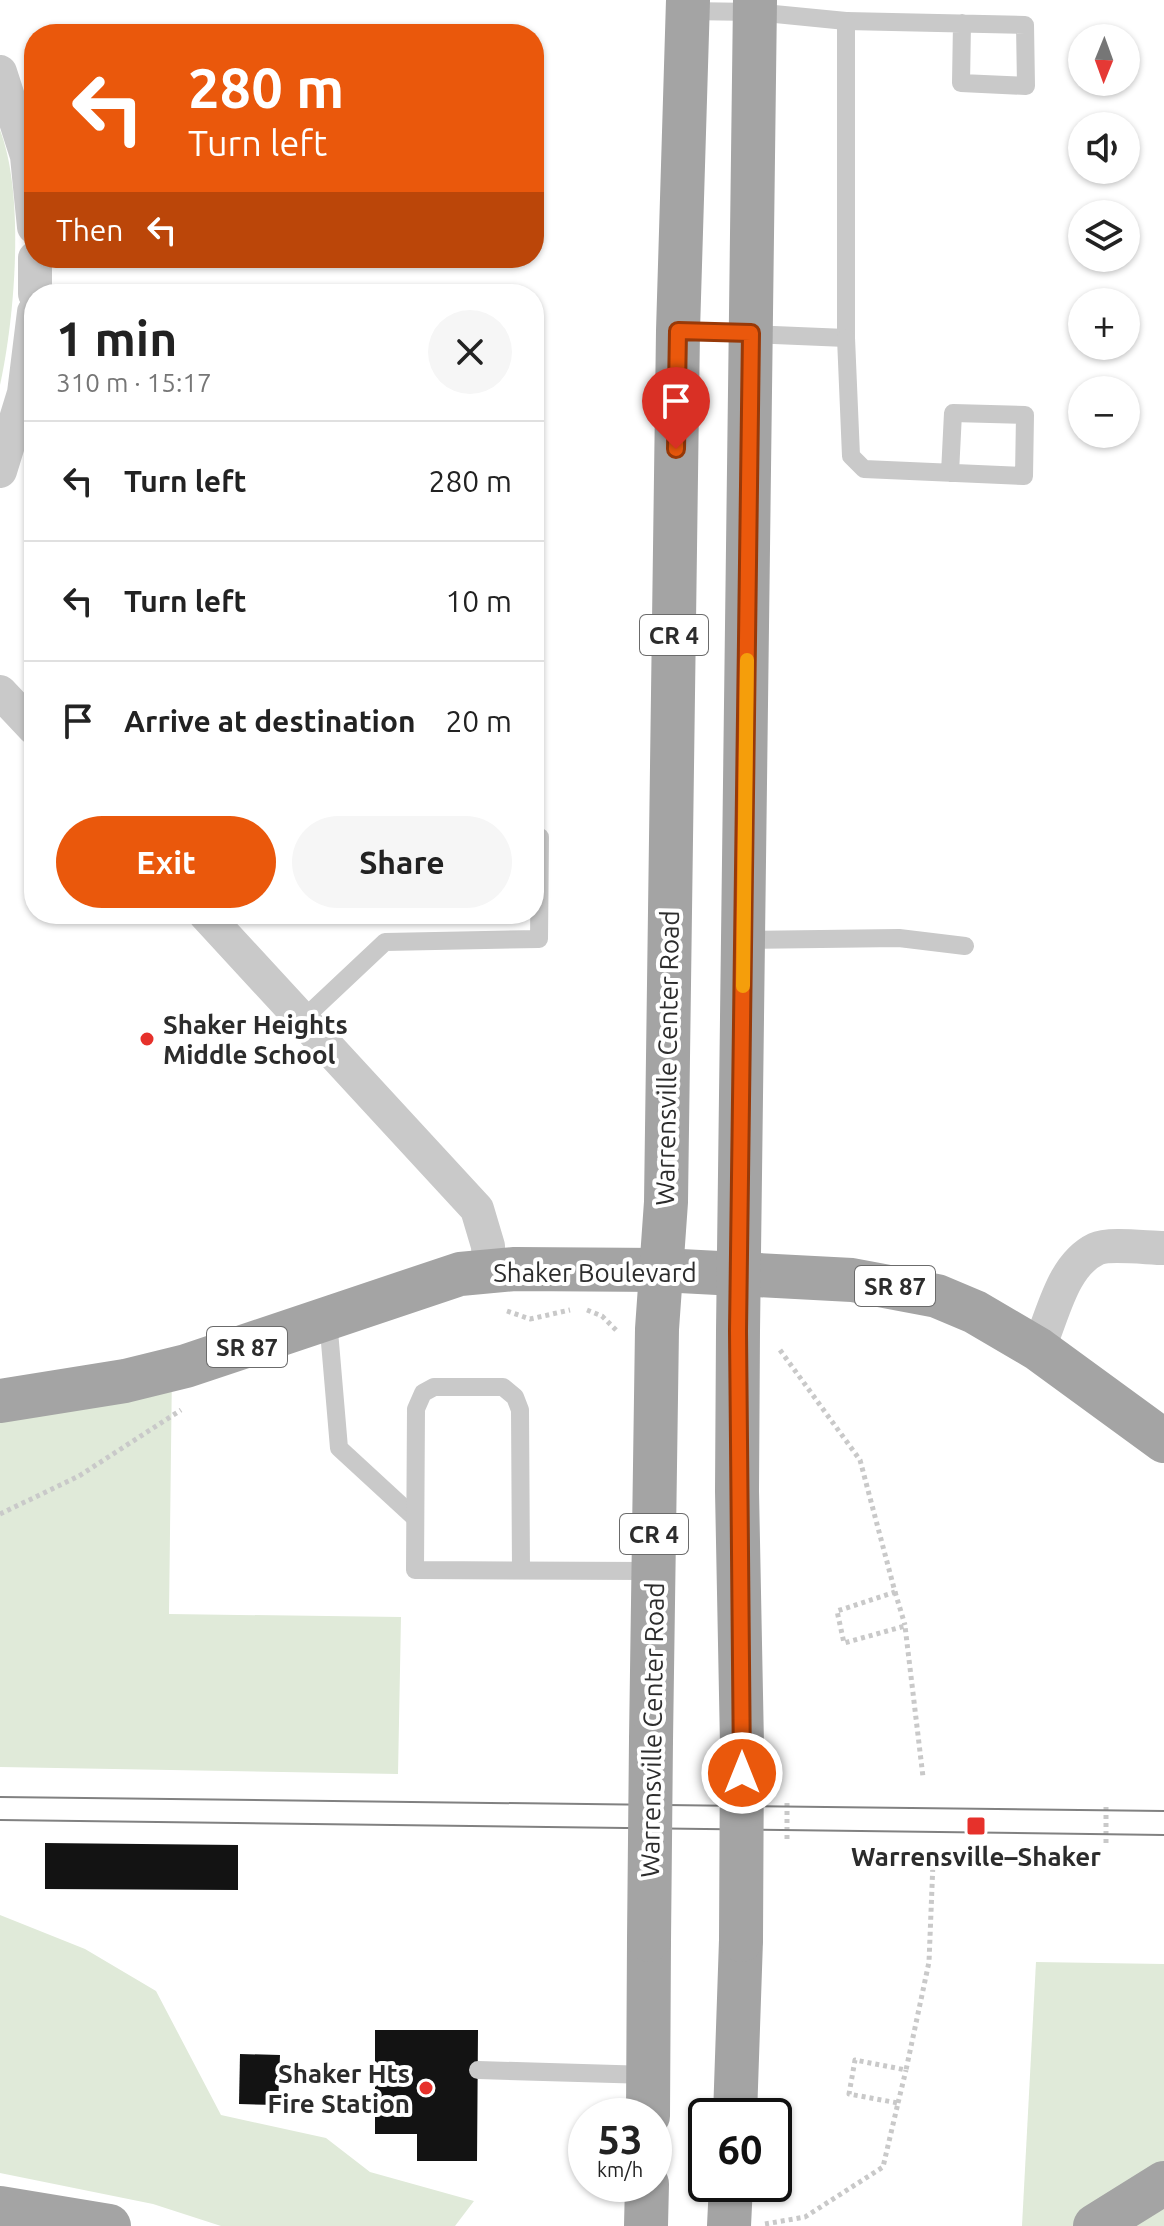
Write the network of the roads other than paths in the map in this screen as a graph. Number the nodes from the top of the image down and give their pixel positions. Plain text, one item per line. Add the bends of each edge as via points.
1 (688, 5) edge
2 (755, 6) edge
3 (846, 21) junction
4 (962, 23) junction
5 (0, 72) edge
6 (24, 147) edge
7 (678, 331) junction
8 (751, 333) junction
9 (846, 338) junction
10 (24, 393) edge
11 (0, 471) edge
12 (950, 473) junction
13 (0, 692) edge
14 (24, 717) edge
15 (214, 924) edge
16 (539, 924) edge
17 (744, 940) junction
18 (965, 946) dead end
19 (302, 1020) junction
20 (1164, 1248) edge
21 (489, 1270) junction
22 (661, 1270) junction
23 (739, 1274) junction
24 (328, 1318) junction
25 (1038, 1349) junction
26 (0, 1401) edge
27 (1164, 1441) edge
28 (415, 1518) junction
29 (521, 1570) junction
30 (653, 1571) junction
31 (478, 2070) dead end
32 (648, 2096) edge
33 (736, 2098) edge
34 (1164, 2183) edge
35 (647, 2202) edge
36 (738, 2202) edge
37 (0, 2208) edge
38 (747, 2225) edge
39 (109, 2226) edge
40 (646, 2226) edge
41 (1095, 2226) edge

1 - 2 lane
1 - 7 main road, Warrensville Center Road / CR 4
2 - 3 lane
2 - 8 main road
3 - 4 lane
3 - 9 lane
4 - 4 lane via 1025,25 1026,86 961,83
5 - 6 street
7 - 8 lane
7 - 22 main road, Warrensville Center Road / CR 4
8 - 9 lane
8 - 17 main road
9 - 12 lane via 851,456 864,469
10 - 11 street
12 - 12 lane via 1024,476 1025,415 953,413
13 - 14 street
15 - 19 street
16 - 19 lane via 539,939 385,942
17 - 18 lane via 899,938
17 - 23 main road
19 - 21 street via 477,1209
20 - 25 street via 1098,1248 1082,1260 1059,1293
21 - 22 main road, Shaker Boulevard / SR 87
21 - 24 main road, Shaker Boulevard / SR 87
22 - 23 main road, Shaker Boulevard / SR 87
22 - 30 main road, Warrensville Center Road / CR 4
23 - 25 main road, Shaker Boulevard / SR 87 via 898,1287 937,1296
23 - 33 main road, bridge via 742,1745
24 - 26 main road, Shaker Boulevard / SR 87 via 186,1366
24 - 28 lane via 339,1448
25 - 27 main road, Shaker Boulevard / SR 87
28 - 29 lane via 415,1570
28 - 29 lane via 416,1409 423,1393 434,1387 503,1387 520,1410
29 - 30 lane
30 - 32 main road, Warrensville Center Road / CR 4, bridge
31 - 32 lane
34 - 41 main road
35 - 40 main road
36 - 38 main road
37 - 39 main road

